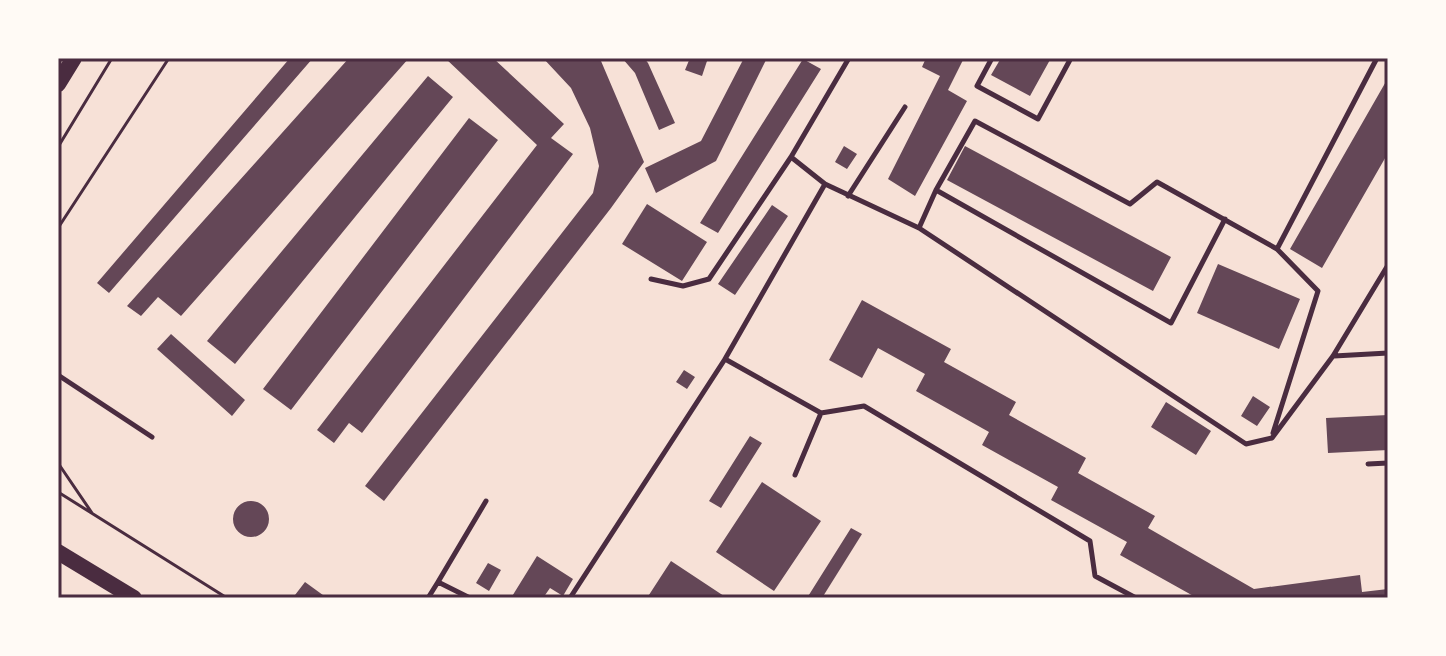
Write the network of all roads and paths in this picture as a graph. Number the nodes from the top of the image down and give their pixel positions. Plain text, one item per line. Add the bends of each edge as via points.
1 (74, 58) edge
2 (112, 58) edge
3 (169, 58) edge
4 (849, 58) edge
5 (992, 58) edge
6 (1071, 58) edge
7 (1377, 58) edge
8 (58, 84) edge
9 (905, 107) dead end
10 (58, 147) edge
11 (791, 157) junction
12 (825, 184) junction
13 (936, 190) junction
14 (848, 196) junction
15 (1225, 219) junction
16 (58, 228) edge
17 (919, 228) junction
18 (1277, 249) junction
19 (1388, 265) edge
20 (651, 279) dead end
21 (1388, 353) edge
22 (1333, 356) junction
23 (725, 359) junction
24 (58, 375) edge
25 (821, 413) junction
26 (152, 437) dead end
27 (1272, 438) junction
28 (58, 463) edge
29 (1388, 463) edge
30 (1368, 464) dead end
31 (795, 475) dead end
32 (58, 492) edge
33 (486, 501) dead end
34 (93, 514) junction
35 (58, 552) edge
36 (438, 582) junction
37 (134, 598) edge
38 (227, 598) edge
39 (428, 598) edge
40 (470, 598) edge
41 (570, 598) edge
42 (1136, 598) edge

1 - 8 main road
2 - 10 path
3 - 16 path
4 - 11 lane
5 - 6 lane via 977,86 1038,119
7 - 18 lane
9 - 14 lane
11 - 12 lane
11 - 20 lane via 709,279 683,286
12 - 14 lane
12 - 23 lane
13 - 15 lane via 975,121 1130,204 1157,182
13 - 15 lane via 1171,323
13 - 17 lane
14 - 17 lane
15 - 18 lane
17 - 27 lane via 1246,444
18 - 27 lane via 1318,291
19 - 22 lane
21 - 22 lane
22 - 27 lane
23 - 25 lane
23 - 41 lane
24 - 26 lane
25 - 31 lane
25 - 42 lane via 864,406 1090,541 1095,576
28 - 34 path
29 - 30 lane
32 - 34 path
33 - 36 lane
34 - 38 path
35 - 37 main road
36 - 39 lane
36 - 40 lane

